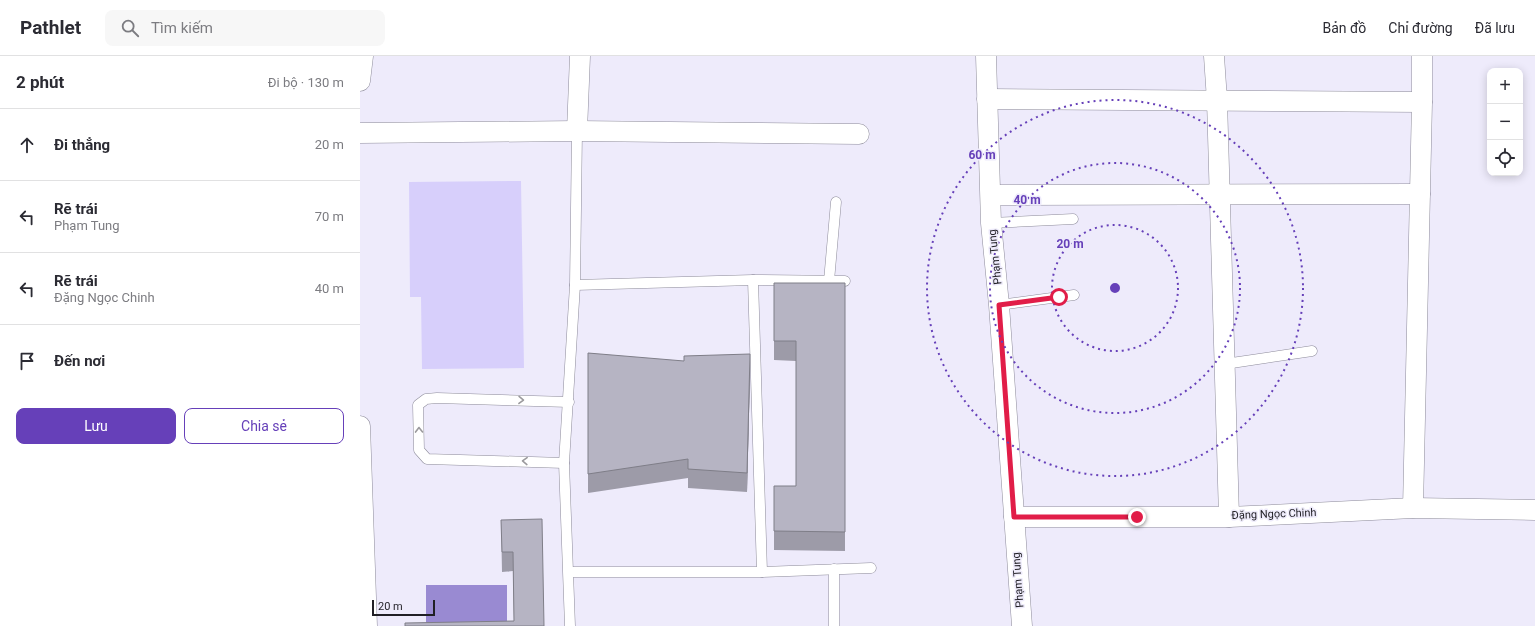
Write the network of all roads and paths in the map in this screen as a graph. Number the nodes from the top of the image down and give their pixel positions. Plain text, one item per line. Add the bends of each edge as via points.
1 (363, 56) edge
2 (580, 56) edge
3 (986, 56) edge
4 (1214, 56) edge
5 (1422, 56) edge
6 (360, 81) edge
7 (987, 98) junction
8 (1217, 100) junction
9 (1422, 102) junction
10 (577, 131) junction
11 (360, 133) edge
12 (859, 134) dead end
13 (1220, 194) junction
14 (1420, 194) junction
15 (991, 195) junction
16 (836, 202) dead end
17 (1073, 219) dead end
18 (991, 224) junction
19 (753, 280) junction
20 (830, 281) junction
21 (845, 281) edge
22 (575, 285) junction
23 (1074, 295) dead end
24 (999, 305) junction
25 (1312, 351) dead end
26 (1224, 364) junction
27 (569, 402) junction
28 (360, 426) edge
29 (564, 462) junction
30 (1413, 508) junction
31 (1535, 510) edge
32 (1229, 516) junction
33 (1014, 517) junction
34 (871, 568) dead end
35 (834, 569) junction
36 (569, 572) junction
37 (762, 572) junction
38 (367, 626) edge
39 (570, 626) edge
40 (834, 626) edge
41 (1022, 626) edge

1 - 6 street
2 - 10 street
3 - 7 street, Phạm Tung
4 - 8 street
5 - 9 street
7 - 8 street
7 - 15 street, Phạm Tung
8 - 9 street
8 - 13 street
9 - 14 street
10 - 11 street
10 - 12 street
10 - 22 lane
13 - 14 street
13 - 15 street
13 - 26 street
14 - 30 street
15 - 18 street, Phạm Tung
16 - 20 lane
17 - 18 lane
18 - 24 street, Phạm Tung
19 - 20 lane
19 - 22 lane
19 - 37 lane
20 - 21 lane
22 - 27 lane
23 - 24 lane
24 - 33 street, Phạm Tung
25 - 26 lane
26 - 32 street
27 - 29 lane
29 -> 27 lane via 427,458 419,450 418,405 426,399 437,398
28 - 38 street
29 - 36 lane
30 - 31 street, Đặng Ngọc Chinh
30 - 32 street, Đặng Ngọc Chinh
32 - 33 street, Đặng Ngọc Chinh
33 - 41 street, Phạm Tung
34 - 35 lane
35 - 37 lane
35 - 40 lane
36 - 37 lane
36 - 39 lane

